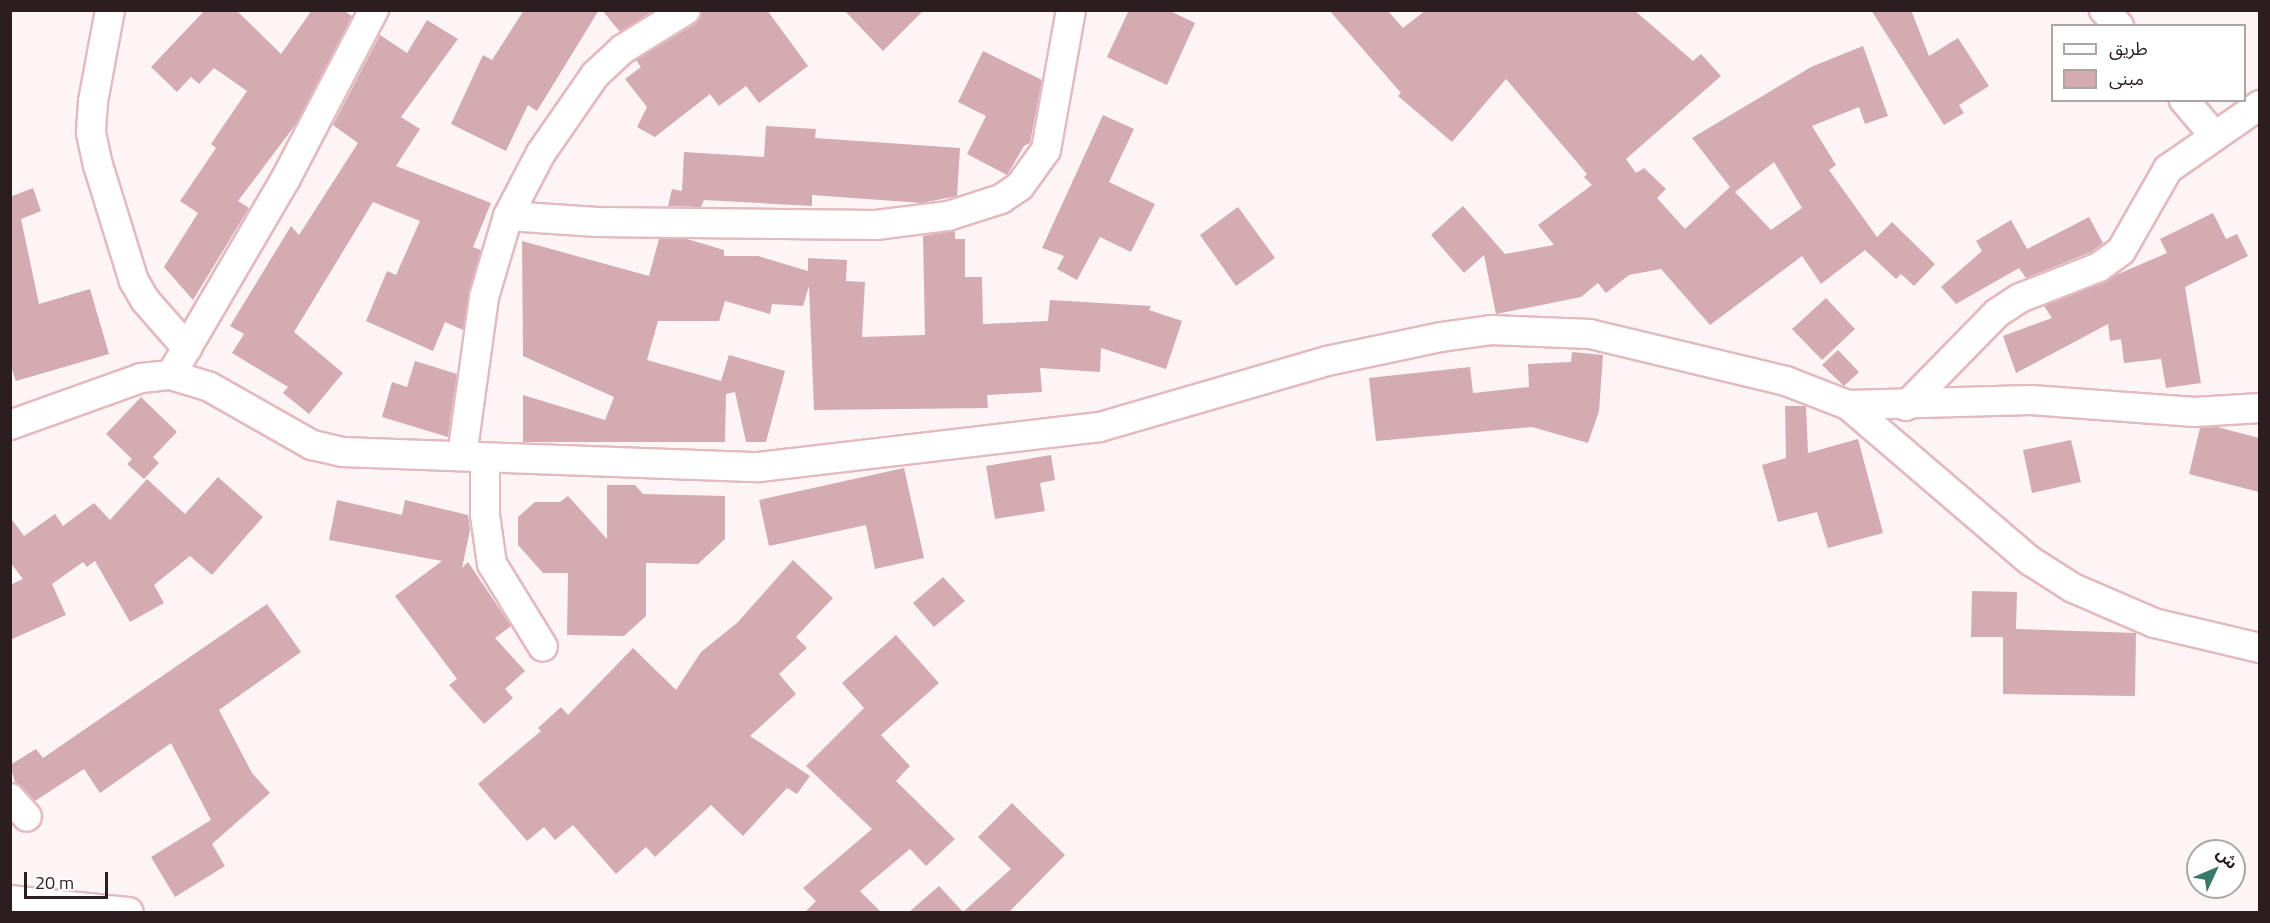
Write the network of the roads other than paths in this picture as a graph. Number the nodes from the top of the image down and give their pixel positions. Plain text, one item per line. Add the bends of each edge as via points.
1 (110, 10) edge
2 (374, 10) edge
3 (686, 10) edge
4 (1071, 10) edge
5 (2104, 10) edge
6 (2117, 24) edge
7 (2186, 102) edge
8 (2259, 105) edge
9 (2214, 135) junction
10 (508, 216) junction
11 (187, 348) junction
12 (171, 375) junction
13 (1848, 405) junction
14 (1906, 406) junction
15 (2259, 408) edge
16 (10, 424) edge
17 (474, 457) junction
18 (543, 647) dead end
19 (2259, 648) edge
20 (10, 900) edge
21 (128, 912) edge

1 - 11 street via 93,102 91,133 98,165 134,281 164,325
2 - 11 street via 286,178
3 - 10 street via 623,49 595,75 541,153
4 - 10 street via 1046,150 1020,186 1001,199 948,216 876,225 597,222
5 - 6 street
7 - 9 street
8 - 9 street
9 - 14 street via 2159,180 2121,251 2099,267 2020,298 1997,313
10 - 17 street via 484,297
11 - 12 street
12 - 16 street via 141,378
12 - 17 street via 208,386 312,445 342,453
13 - 14 street
13 - 17 street via 1786,381 1656,347 1590,334 1491,330 1327,361 1100,428 759,467
13 - 19 street via 2029,560 2073,588 2154,623
14 - 15 street via 2031,400 2195,412
17 - 18 street via 492,564
20 - 21 street

